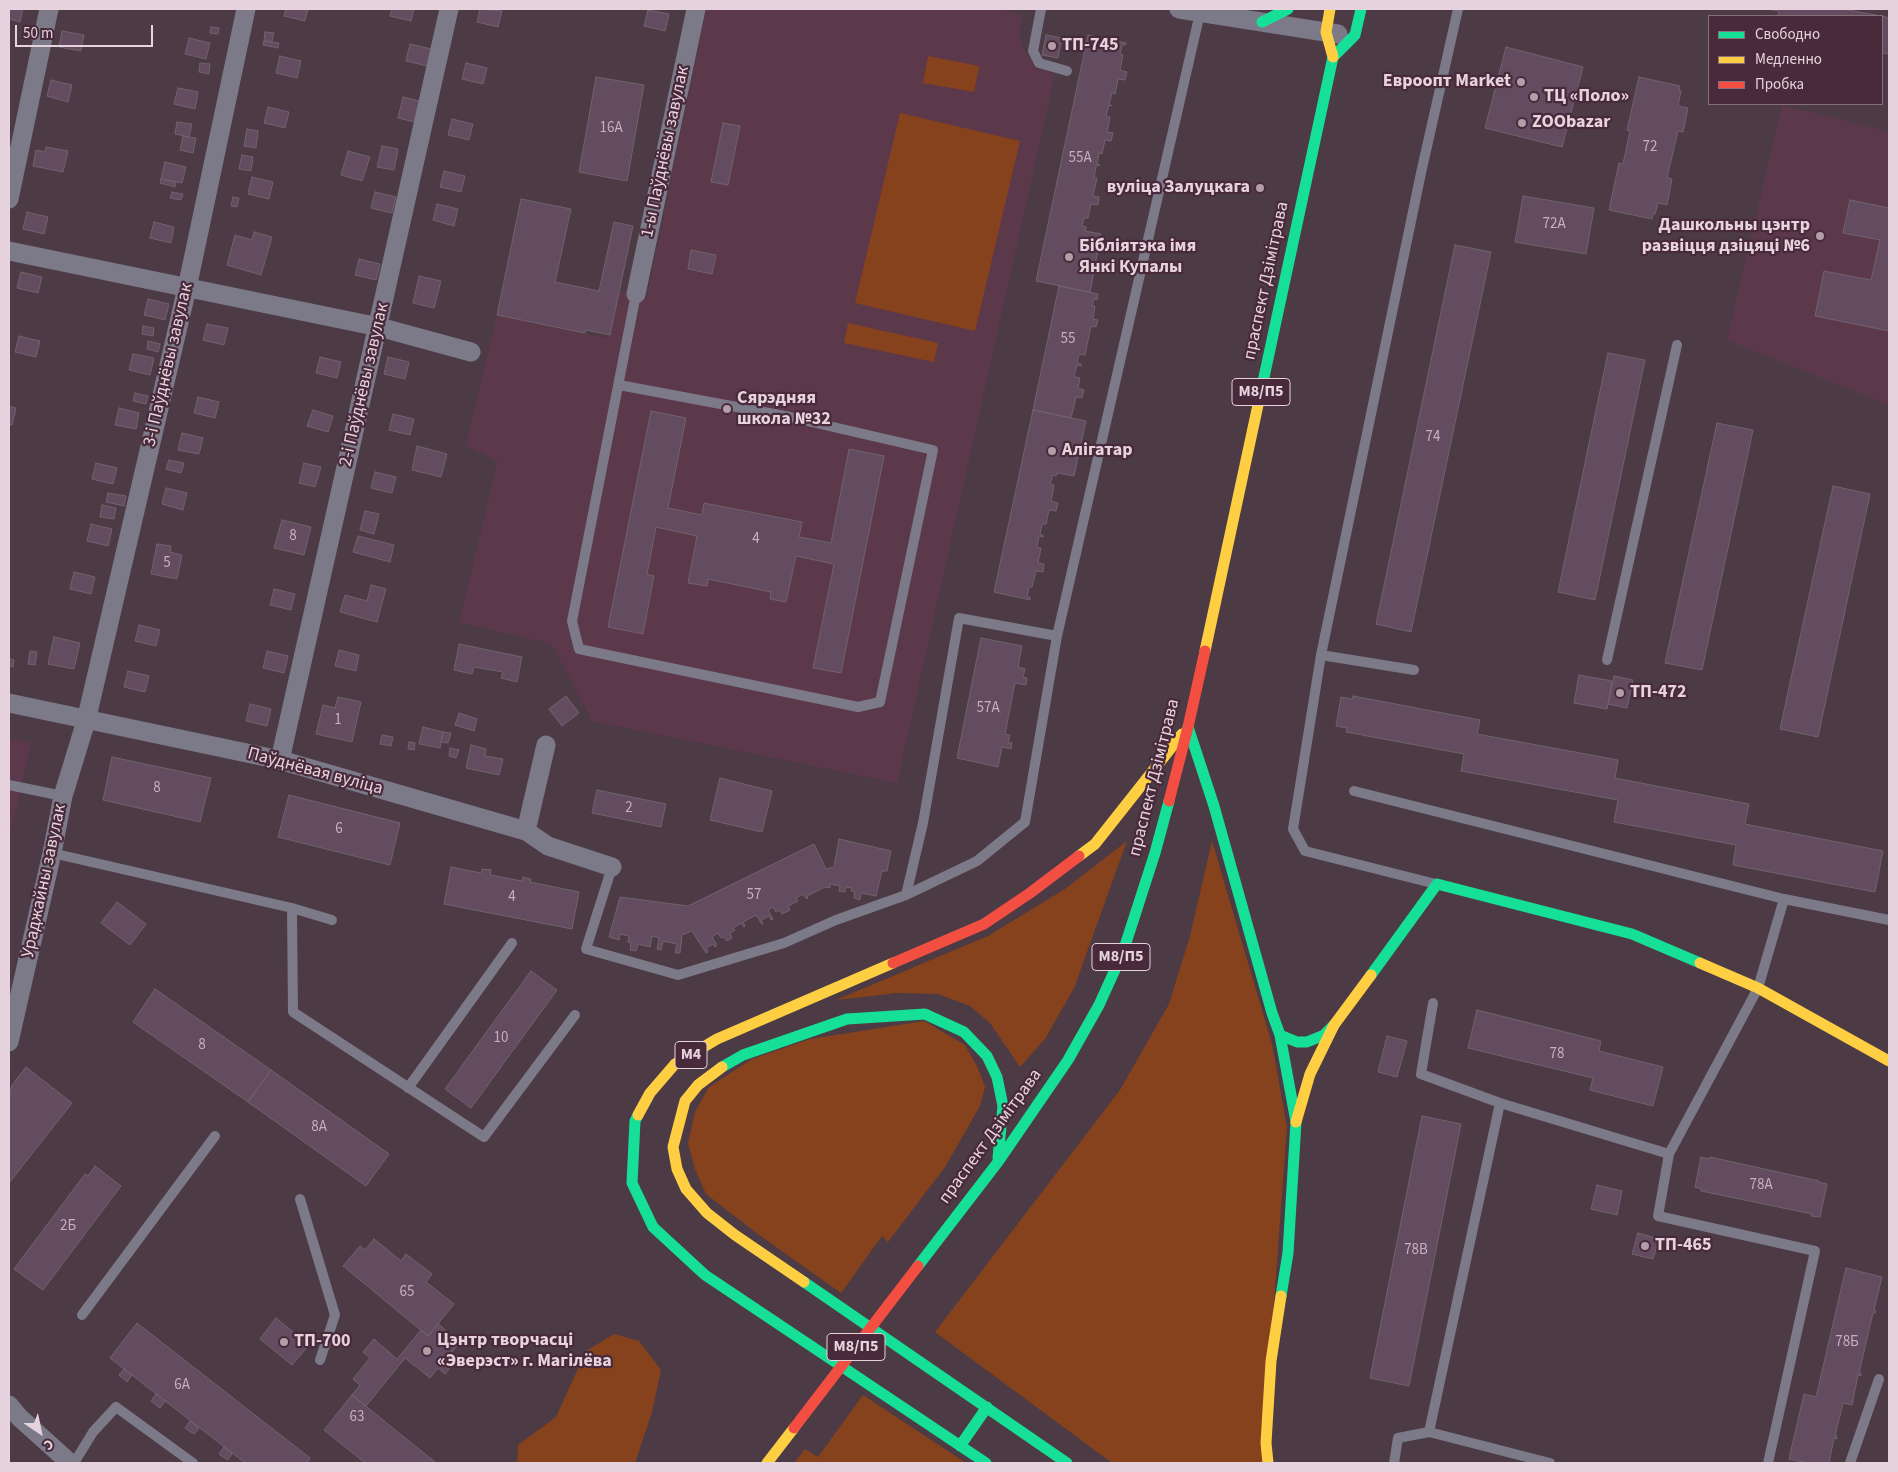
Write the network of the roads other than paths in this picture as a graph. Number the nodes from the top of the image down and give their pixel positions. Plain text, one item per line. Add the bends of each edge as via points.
1 (49, 9) edge
2 (246, 9) edge
3 (449, 9) edge
4 (696, 9) edge
5 (1041, 9) edge
6 (1179, 9) edge
7 (1288, 9) edge
8 (1330, 9) edge
9 (1361, 9) edge
10 (1458, 9) edge
11 (1200, 13) junction
12 (1262, 22) junction
13 (1326, 32) junction
14 (1355, 35) junction
15 (1333, 57) junction
16 (1067, 71) dead end
17 (9, 199) edge
18 (9, 251) edge
19 (187, 288) junction
20 (636, 294) joint
21 (378, 328) junction
22 (1677, 346) dead end
23 (471, 352) dead end
24 (619, 385) junction
25 (1057, 636) junction
26 (1321, 655) junction
27 (1607, 660) dead end
28 (1414, 670) dead end
29 (9, 703) edge
30 (86, 720) junction
31 (1188, 727) junction
32 (546, 745) dead end
33 (280, 760) junction
34 (9, 785) edge
35 (1354, 791) dead end
36 (63, 796) junction
37 (526, 831) junction
38 (52, 853) junction
39 (612, 868) joint
40 (1437, 884) junction
41 (906, 895) junction
42 (1784, 899) junction
43 (292, 908) junction
44 (332, 920) dead end
45 (1889, 920) edge
46 (512, 943) dead end
47 (1758, 988) junction
48 (1433, 1003) dead end
49 (575, 1015) dead end
50 (1334, 1025) junction
51 (1280, 1035) junction
52 (9, 1042) edge
53 (1889, 1060) edge
54 (408, 1088) junction
55 (1500, 1103) junction
56 (1296, 1122) junction
57 (215, 1136) dead end
58 (1670, 1154) junction
59 (998, 1162) junction
60 (300, 1199) dead end
61 (82, 1315) dead end
62 (320, 1360) dead end
63 (1878, 1379) dead end
64 (9, 1405) edge
65 (987, 1407) junction
66 (1429, 1432) junction
67 (960, 1446) junction
68 (70, 1463) edge
69 (74, 1463) edge
70 (193, 1463) edge
71 (767, 1463) edge
72 (986, 1463) edge
73 (1067, 1463) edge
74 (1268, 1463) edge
75 (1394, 1463) edge
76 (1550, 1463) edge
77 (1768, 1463) edge
78 (1850, 1463) edge

1 - 17 street
2 - 19 street, 3-і Паўднёвы завулак
3 - 21 street, 2-і Паўднёвы завулак
4 - 20 street, 1-ы Паўднёвы завулак
5 - 16 lane via 1033,50 1039,63
6 - 11 street
7 - 12 main road
8 - 13 main road
9 - 14 main road
10 - 26 lane
11 - 12 street
11 - 25 lane
12 - 13 street
13 - 14 street
13 - 15 main road
14 - 15 main road
15 - 31 main road, праспект Дзімітрава / М8/П5
18 - 19 street
19 - 21 street
19 - 30 street, 3-і Паўднёвы завулак
20 - 24 lane
21 - 23 street
21 - 33 street, 2-і Паўднёвы завулак
22 - 27 lane
24 - 24 lane via 572,621 579,649 858,707 880,702 933,450 790,417
25 - 41 lane via 1025,822 977,861
25 - 41 lane via 959,618 923,823
26 - 28 lane
26 - 40 lane via 1293,829 1305,851
29 - 30 street, Паўднёвая вуліца
30 - 33 street, Паўднёвая вуліца
30 - 36 street, Ураджайны завулак
31 - 51 main road
31 - 59 main road, праспект Дзімітрава / М8/П5 via 1155,853 1119,961 1068,1060
31 - 67 main road, М4 via 1095,844 1030,893 984,924 717,1039 675,1064 650,1093 635,1121 632,1183 653,1227 705,1275
32 - 37 street
33 - 37 street, Паўднёвая вуліца
34 - 36 lane
35 - 42 lane
36 - 38 street, Ураджайны завулак
37 - 39 street, Паўднёвая вуліца via 548,846
38 - 43 lane
38 - 52 street, Ураджайны завулак
39 - 41 lane via 586,949 678,975 784,943
40 - 47 main road via 1632,934
40 - 50 main road
42 - 45 lane
42 - 47 lane
43 - 44 lane
43 - 54 lane via 293,1012
46 - 54 lane
47 - 53 main road
47 - 58 lane
48 - 55 lane via 1421,1074
49 - 54 lane via 484,1137
50 - 51 main road via 1324,1035 1307,1042 1288,1040
50 - 56 main road via 1310,1074
51 - 56 main road
55 - 58 lane
55 - 66 lane
56 - 74 main road via 1288,1253 1271,1360 1266,1443
57 - 61 lane
58 - 77 lane via 1658,1216 1814,1251
59 - 65 main road, М4 via 1003,1118 997,1076 987,1056 964,1032 925,1014 847,1020 743,1055 715,1071 685,1101 674,1147 677,1169 686,1189 707,1213
59 - 71 main road, праспект Дзімітрава / М8/П5, bridge
60 - 62 lane via 335,1315
63 - 78 lane
64 - 68 street
65 - 67 main road
65 - 73 main road, М4
66 - 75 lane via 1398,1438
66 - 76 lane
67 - 72 main road, М4
69 - 70 lane via 93,1432 116,1407

